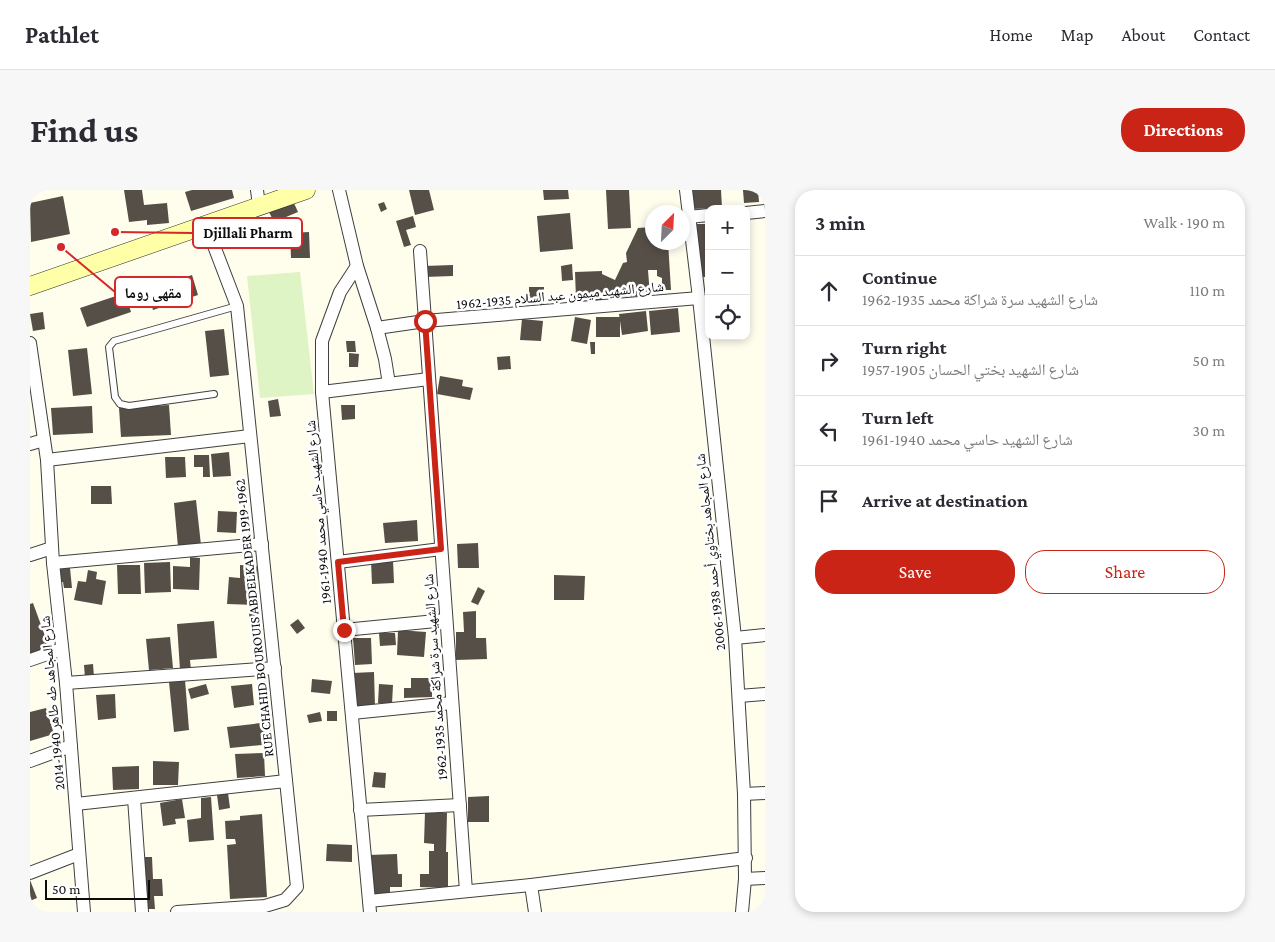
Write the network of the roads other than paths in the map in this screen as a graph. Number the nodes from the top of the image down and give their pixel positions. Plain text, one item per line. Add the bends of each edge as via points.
1 (306, 190) edge
2 (339, 190) edge
3 (686, 190) edge
4 (258, 198) edge
5 (687, 205) edge
6 (765, 211) edge
7 (750, 213) edge
8 (705, 215) edge
9 (690, 217) edge
10 (206, 225) junction
11 (690, 232) edge
12 (420, 251) dead end
13 (357, 266) junction
14 (30, 286) edge
15 (699, 298) junction
16 (237, 306) junction
17 (425, 321) junction
18 (377, 328) junction
19 (30, 343) edge
20 (429, 379) junction
21 (389, 384) junction
22 (322, 392) junction
23 (214, 394) dead end
24 (250, 436) junction
25 (44, 440) junction
26 (30, 444) edge
27 (47, 460) junction
28 (262, 544) junction
29 (52, 548) junction
30 (441, 549) junction
31 (30, 555) edge
32 (338, 562) junction
33 (53, 563) junction
34 (446, 620) junction
35 (344, 630) junction
36 (765, 636) edge
37 (735, 638) junction
38 (62, 649) junction
39 (30, 660) edge
40 (275, 668) junction
41 (66, 683) junction
42 (765, 694) edge
43 (739, 696) junction
44 (452, 703) junction
45 (352, 713) junction
46 (71, 746) junction
47 (30, 761) edge
48 (286, 781) junction
49 (765, 793) edge
50 (744, 794) junction
51 (134, 798) junction
52 (76, 804) junction
53 (460, 805) junction
54 (360, 810) junction
55 (79, 854) junction
56 (746, 858) junction
57 (30, 873) edge
58 (765, 878) edge
59 (746, 879) junction
60 (531, 885) junction
61 (466, 891) junction
62 (370, 906) edge
63 (266, 909) edge
64 (84, 912) edge
65 (142, 912) edge
66 (177, 912) edge
67 (535, 912) edge
68 (742, 912) edge

1 - 4 main road
2 - 13 street
3 - 5 street, شارع المجاهد بختاوي أحمد 1938-2006
4 - 10 main road
6 - 7 street
8 - 9 street
10 - 14 main road
10 - 16 street, RUE CHAHID BOUROUIS ABDELKADER 1919-1962
11 - 15 street, شارع المجاهد بختاوي أحمد 1938-2006
12 - 17 street, شارع الشهيد سرة شراكة محمد 1935-1962
13 - 18 street
13 - 22 street, شارع الشهيد حاسي محمد 1940-1961 via 340,292 322,341
15 - 17 street, شارع الشهيد ميمون عبد السلام 1935-1962
15 - 37 street, شارع المجاهد بختاوي أحمد 1938-2006
16 - 23 lane via 114,341 109,347 115,397 120,404 129,406
16 - 24 street, RUE CHAHID BOUROUIS ABDELKADER 1919-1962
17 - 18 street, شارع الشهيد ميمون عبد السلام 1935-1962
17 - 20 street, شارع الشهيد سرة شراكة محمد 1935-1962
18 - 21 street
19 - 25 street, شارع المجاهد طه طاهر 1940-2014
20 - 21 street
20 - 30 street, شارع الشهيد سرة شراكة محمد 1935-1962
21 - 22 street
22 - 32 street, شارع الشهيد حاسي محمد 1940-1961
24 - 27 street
24 - 28 street, RUE CHAHID BOUROUIS ABDELKADER 1919-1962
25 - 26 street
25 - 27 street, شارع المجاهد طه طاهر 1940-2014
27 - 29 street, شارع المجاهد طه طاهر 1940-2014
28 - 33 street
28 - 40 street, RUE CHAHID BOUROUIS ABDELKADER 1919-1962
29 - 31 street
29 - 33 street, شارع المجاهد طه طاهر 1940-2014
30 - 32 street
30 - 34 street, شارع الشهيد سرة شراكة محمد 1935-1962
32 - 35 street, شارع الشهيد حاسي محمد 1940-1961
33 - 38 street, شارع المجاهد طه طاهر 1940-2014
34 - 35 street
34 - 44 street, شارع الشهيد سرة شراكة محمد 1935-1962
35 - 45 street, شارع الشهيد حاسي محمد 1940-1961
36 - 37 street
37 - 43 street, شارع المجاهد بختاوي أحمد 1938-2006
38 - 39 street
38 - 41 street, شارع المجاهد طه طاهر 1940-2014
40 - 41 street
40 - 48 street, RUE CHAHID BOUROUIS ABDELKADER 1919-1962
41 - 46 street, شارع المجاهد طه طاهر 1940-2014
42 - 43 street
43 - 50 street, شارع المجاهد بختاوي أحمد 1938-2006
44 - 45 street
44 - 53 street, شارع الشهيد سرة شراكة محمد 1935-1962
45 - 54 street, شارع الشهيد حاسي محمد 1940-1961
46 - 47 street
46 - 52 street, شارع المجاهد طه طاهر 1940-2014
48 - 51 street
48 - 63 street, RUE CHAHID BOUROUIS ABDELKADER 1919-1962 via 298,886 285,900
49 - 50 street
50 - 56 street, شارع المجاهد بختاوي أحمد 1938-2006
51 - 52 street
51 - 65 street
52 - 55 street, شارع المجاهد طه طاهر 1940-2014
53 - 54 street
53 - 61 street, شارع الشهيد سرة شراكة محمد 1935-1962
54 - 62 street, شارع الشهيد حاسي محمد 1940-1961
55 - 57 street
55 - 64 street, شارع المجاهد طه طاهر 1940-2014
56 - 59 street, شارع المجاهد بختاوي أحمد 1938-2006
56 - 60 street
58 - 59 street
59 - 68 street, شارع المجاهد بختاوي أحمد 1938-2006
60 - 61 street
60 - 67 street
61 - 62 street
63 - 66 street, RUE CHAHID BOUROUIS ABDELKADER 1919-1962

